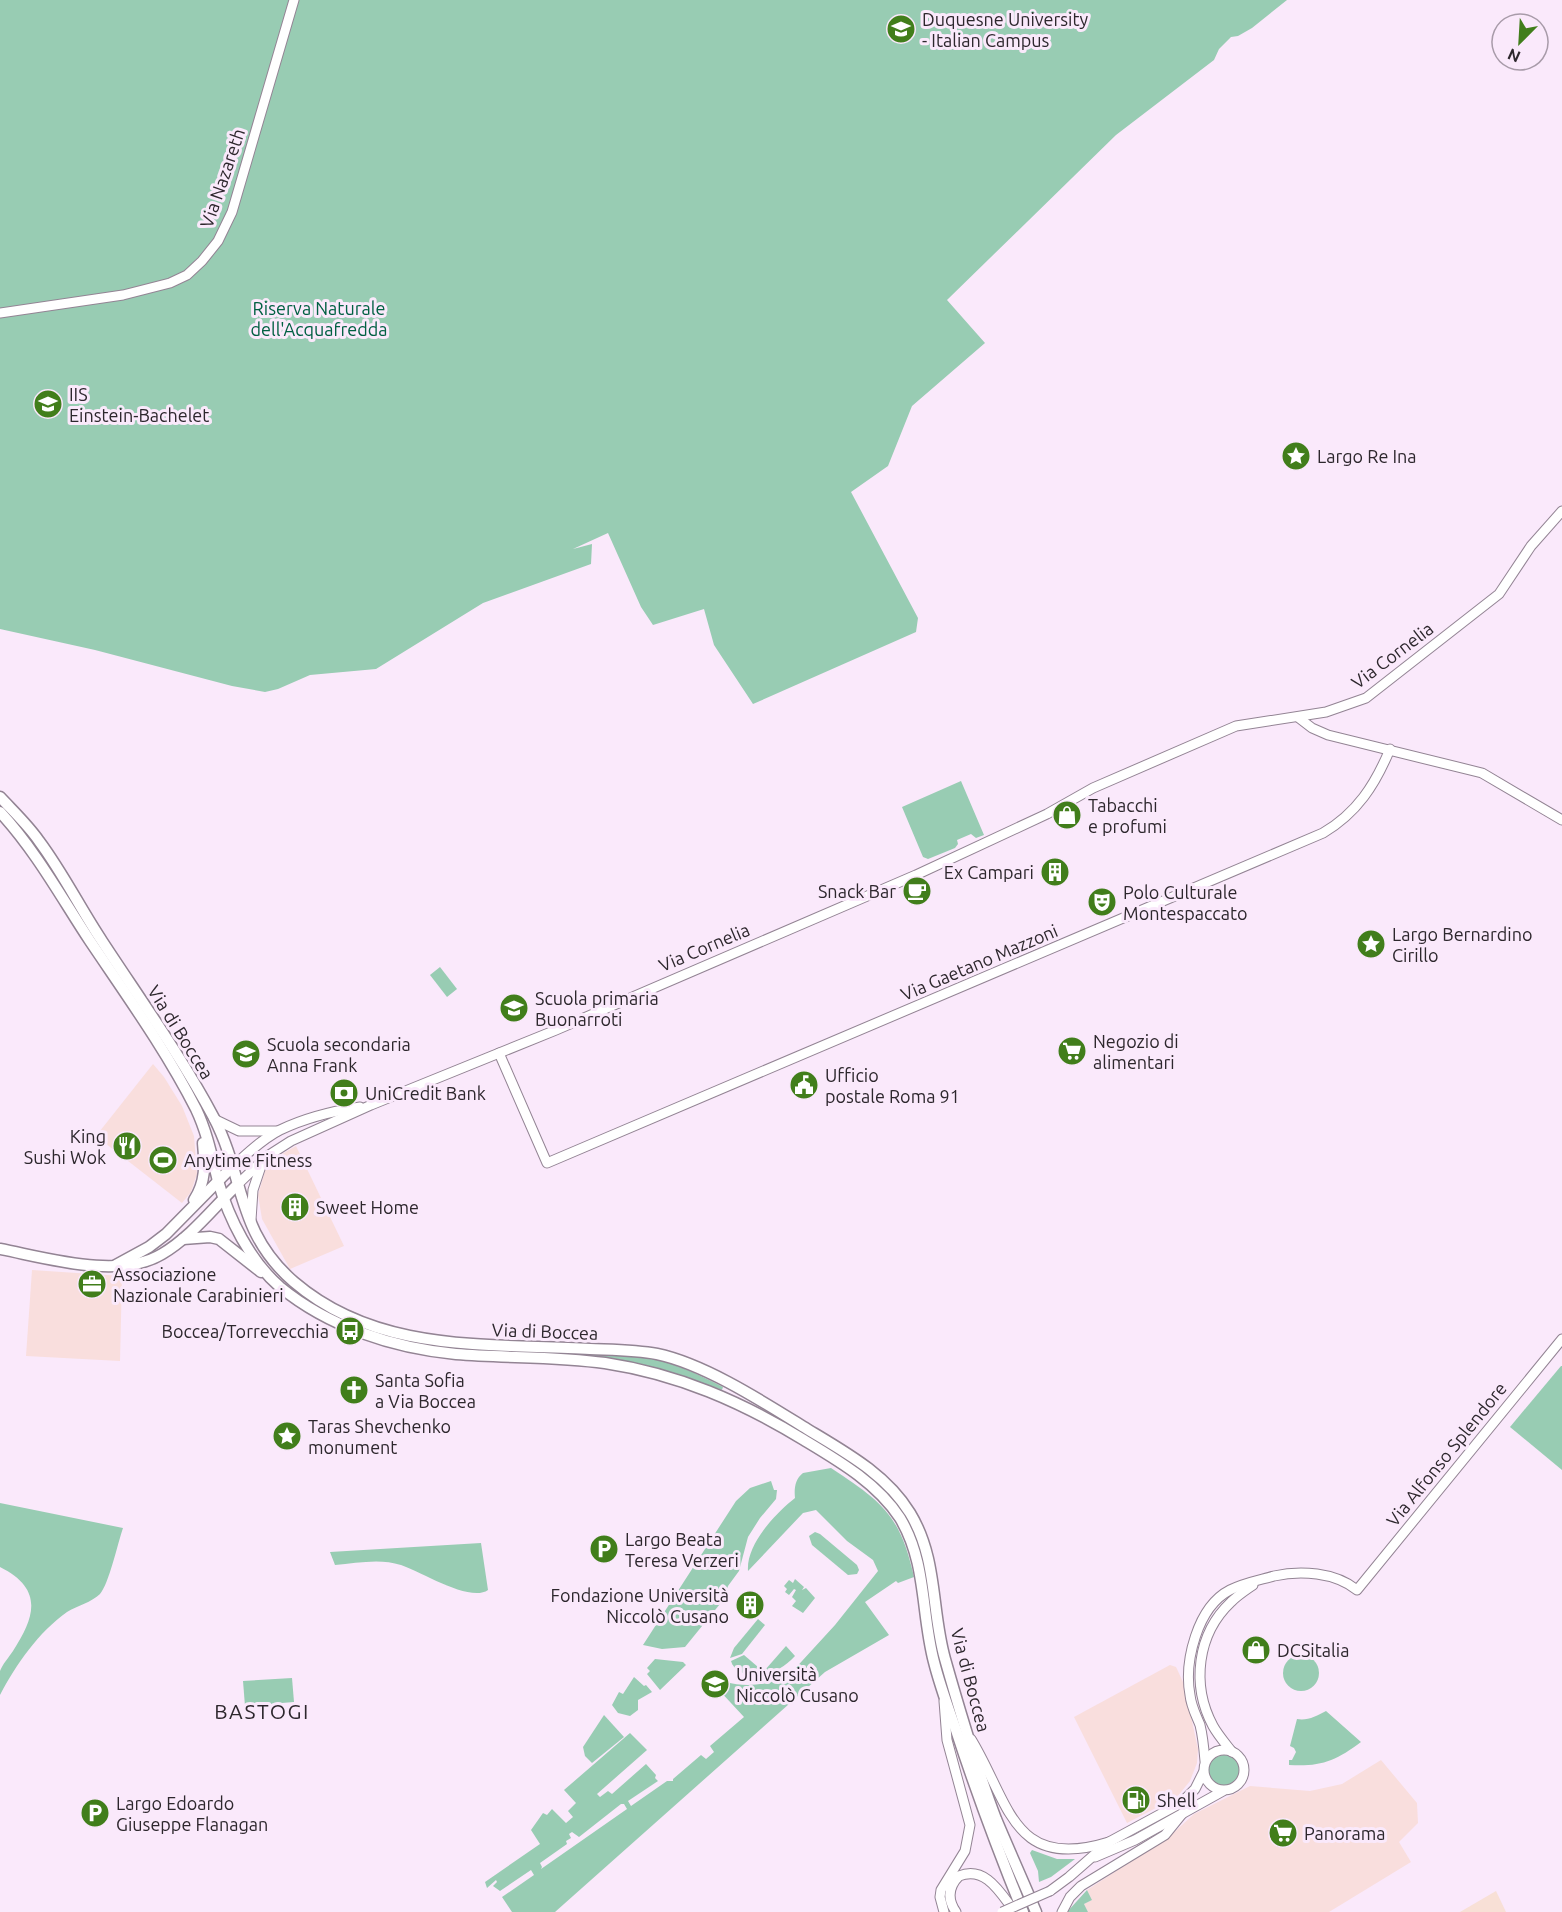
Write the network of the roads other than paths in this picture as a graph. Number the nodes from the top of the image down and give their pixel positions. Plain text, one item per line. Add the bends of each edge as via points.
1 (294, 0) edge
2 (0, 313) edge
3 (1562, 511) edge
4 (1299, 718) junction
5 (1390, 750) junction
6 (0, 797) edge
7 (0, 812) edge
8 (1562, 820) edge
9 (499, 1053) junction
10 (371, 1105) junction
11 (201, 1119) junction
12 (214, 1119) junction
13 (279, 1131) junction
14 (263, 1160) junction
15 (232, 1167) junction
16 (218, 1181) junction
17 (237, 1185) junction
18 (224, 1198) junction
19 (183, 1217) junction
20 (251, 1226) junction
21 (183, 1239) junction
22 (0, 1249) edge
23 (116, 1265) junction
24 (274, 1281) junction
25 (1562, 1339) edge
26 (1260, 1580) junction
27 (944, 1696) junction
28 (968, 1733) junction
29 (1232, 1752) junction
30 (1205, 1761) junction
31 (1203, 1773) junction
32 (1223, 1791) junction
33 (1182, 1814) junction
34 (1109, 1842) junction
35 (1090, 1858) junction
36 (1024, 1907) edge
37 (944, 1912) edge
38 (956, 1912) edge
39 (1002, 1912) edge
40 (1015, 1912) edge
41 (1036, 1912) edge
42 (1062, 1912) edge

1 - 2 street, Via Nazareth via 232,212 202,261 166,285
3 - 4 street, Via Cornelia via 1531,546 1499,594 1388,682 1350,705
4 - 5 street via 1328,735
4 - 9 street, Via Cornelia via 1236,726 1093,788 1047,814 916,875
5 - 8 street via 1482,773
5 - 9 street, Via Gaetano Mazzoni via 1360,804 1323,833 548,1163
6 - 12 main road, Via di Boccea via 51,857
7 - 11 main road, Via di Boccea via 36,856 154,1036
9 - 10 street, Via Cornelia
10 - 13 street, Via Cornelia via 333,1112
10 - 14 street, Via Cornelia via 285,1144
11 - 16 main road, Via di Boccea
11 - 19 main road via 205,1173 200,1191
12 - 13 street via 242,1132
12 - 15 main road, Via di Boccea
13 - 15 street, Via Cornelia
14 - 17 street, Via Cornelia
14 - 20 street via 253,1190
15 - 16 main road
15 - 17 main road, Via di Boccea
16 - 18 main road, Via di Boccea
16 - 19 main road
17 - 18 main road
17 - 20 main road, Via di Boccea
18 - 21 main road
18 - 24 main road, Via di Boccea via 246,1245
19 - 23 main road via 156,1242
20 - 28 main road, Via di Boccea via 267,1253 287,1275 322,1302 350,1317 395,1333 447,1343 629,1351 675,1358 757,1399 865,1466 895,1491 923,1538 931,1564 942,1648
21 - 23 main road via 148,1261
21 - 24 main road via 219,1239
22 - 23 main road via 82,1264
24 - 27 main road, Via di Boccea via 322,1315 400,1344 454,1354 599,1362 683,1381 761,1414 822,1451 876,1490 895,1511 908,1534 919,1562 930,1643
25 - 26 street, Via Alfonso Splendore via 1357,1590 1344,1582 1307,1573
26 - 29 street via 1221,1613 1210,1630 1200,1661 1205,1709
26 - 30 street via 1223,1595 1205,1617 1194,1642 1188,1684
27 - 36 main road, Via di Boccea via 983,1813
27 - 37 street via 947,1740 970,1825 965,1851 941,1890
28 - 34 street via 1009,1815 1028,1836 1059,1850
28 - 41 main road, Via di Boccea via 996,1819
29 - 30 street via 1216,1752
29 - 32 street via 1243,1763 1244,1773 1238,1786
30 - 31 street
31 - 32 street via 1209,1784
31 - 34 street via 1195,1789 1181,1803
32 - 33 street
33 - 35 street via 1119,1848
33 - 42 street via 1165,1835 1085,1883 1070,1897
34 - 35 street
35 - 36 street, bridge via 1070,1877
36 - 39 street, bridge
38 - 40 street via 950,1899 951,1887 959,1876 973,1873 985,1877

